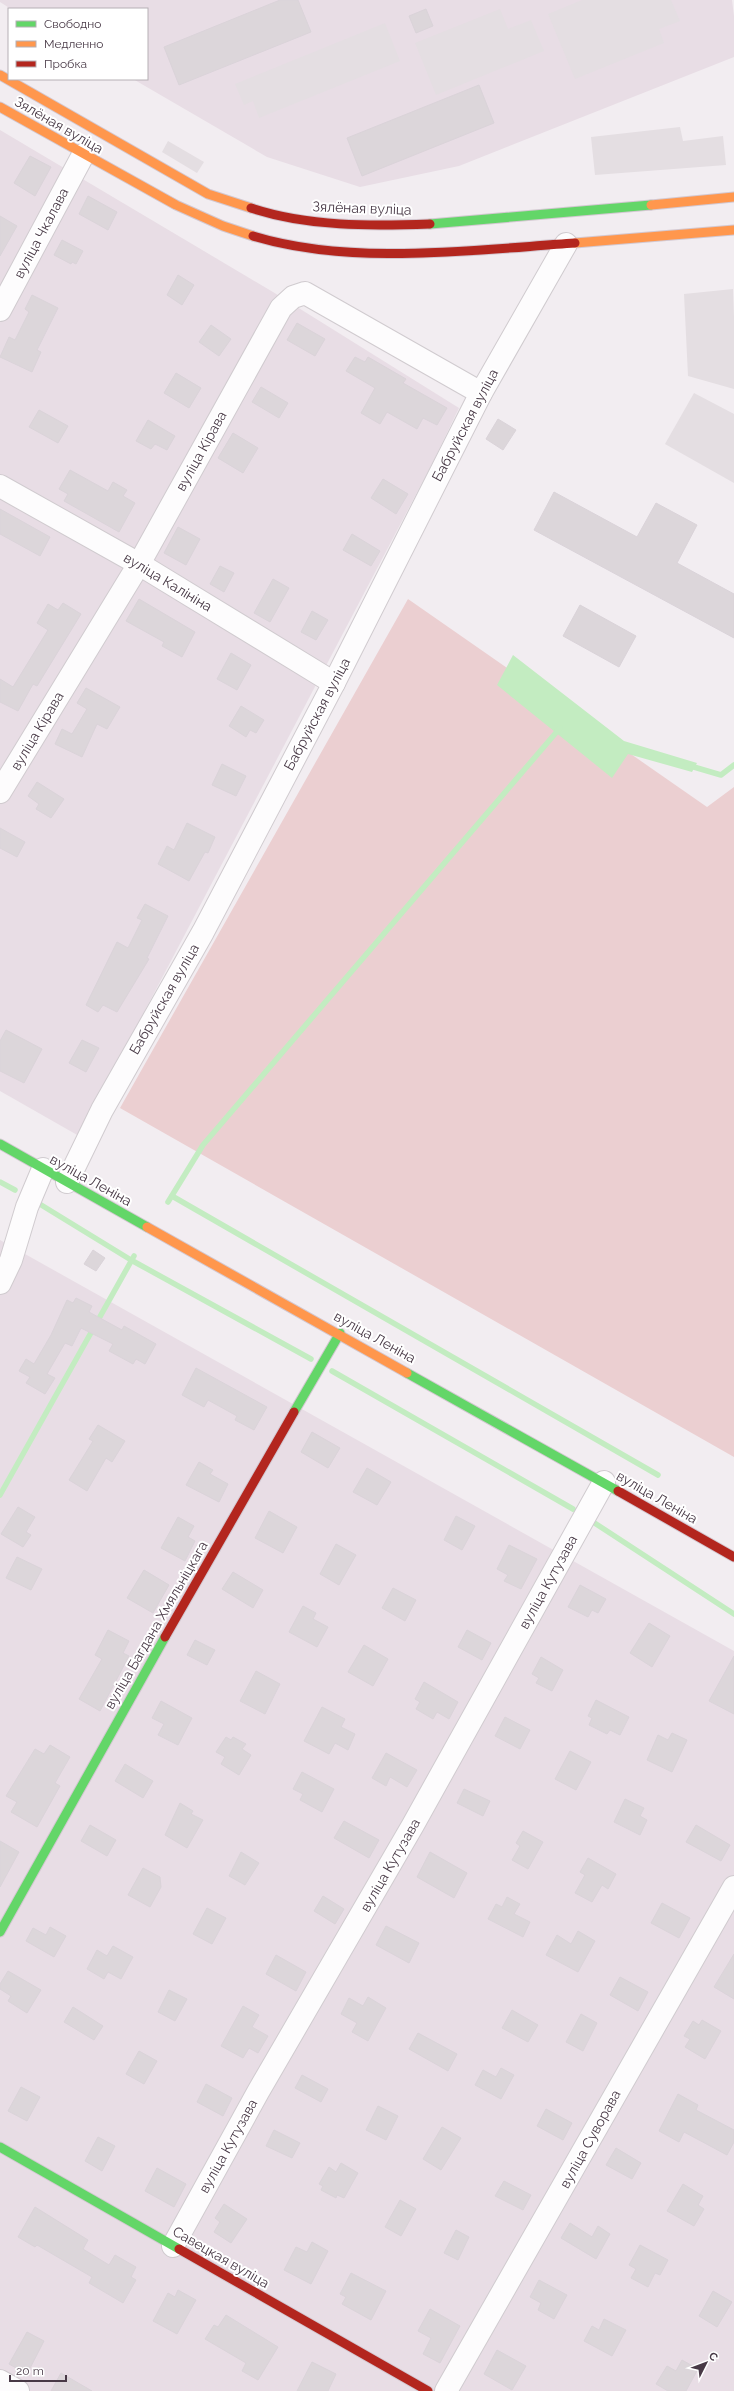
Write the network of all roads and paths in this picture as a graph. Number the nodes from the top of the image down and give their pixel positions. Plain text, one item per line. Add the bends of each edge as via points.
1 (9, 80) edge
2 (0, 107) edge
3 (83, 155) junction
4 (734, 197) edge
5 (734, 230) edge
6 (566, 244) junction
7 (0, 310) edge
8 (481, 393) junction
9 (0, 486) edge
10 (139, 564) junction
11 (334, 683) junction
12 (0, 792) edge
13 (0, 1144) edge
14 (43, 1169) junction
15 (67, 1182) junction
16 (0, 1283) edge
17 (340, 1333) junction
18 (604, 1482) junction
19 (734, 1557) edge
20 (734, 1887) edge
21 (0, 1932) edge
22 (0, 2147) edge
23 (173, 2246) junction
24 (0, 2381) edge
25 (18, 2391) edge
26 (428, 2391) edge
27 (446, 2391) edge

1 - 4 street, Зялёная вуліца via 208,194 266,213 327,224 396,225 450,222
2 - 3 street, Зялёная вуліца
3 - 6 street, Зялёная вуліца via 200,217 237,232 286,245 394,253
3 - 7 street, вуліца Чкалава
5 - 6 street, Зялёная вуліца
6 - 8 street, Бабруйская вуліца
8 - 10 street, вуліца Кірава via 305,293 293,297 281,308
8 - 11 street, Бабруйская вуліца
9 - 10 street, вуліца Калініна
10 - 11 street, вуліца Калініна
10 - 12 street, вуліца Кірава
11 - 15 street, Бабруйская вуліца via 203,932 102,1110
13 - 14 street, вуліца Леніна
14 - 15 street, вуліца Леніна
14 - 16 street via 26,1207 11,1260
15 - 17 street, вуліца Леніна
17 - 18 street, вуліца Леніна
17 - 21 street, вуліца Багдана Хмяльніцкага via 145,1671
18 - 19 street, вуліца Леніна
18 - 23 street, вуліца Кутузава via 413,1826 258,2092
20 - 27 street, вуліца Суворава
22 - 23 street, Савецкая вуліца
23 - 26 street, Савецкая вуліца
24 - 25 street

